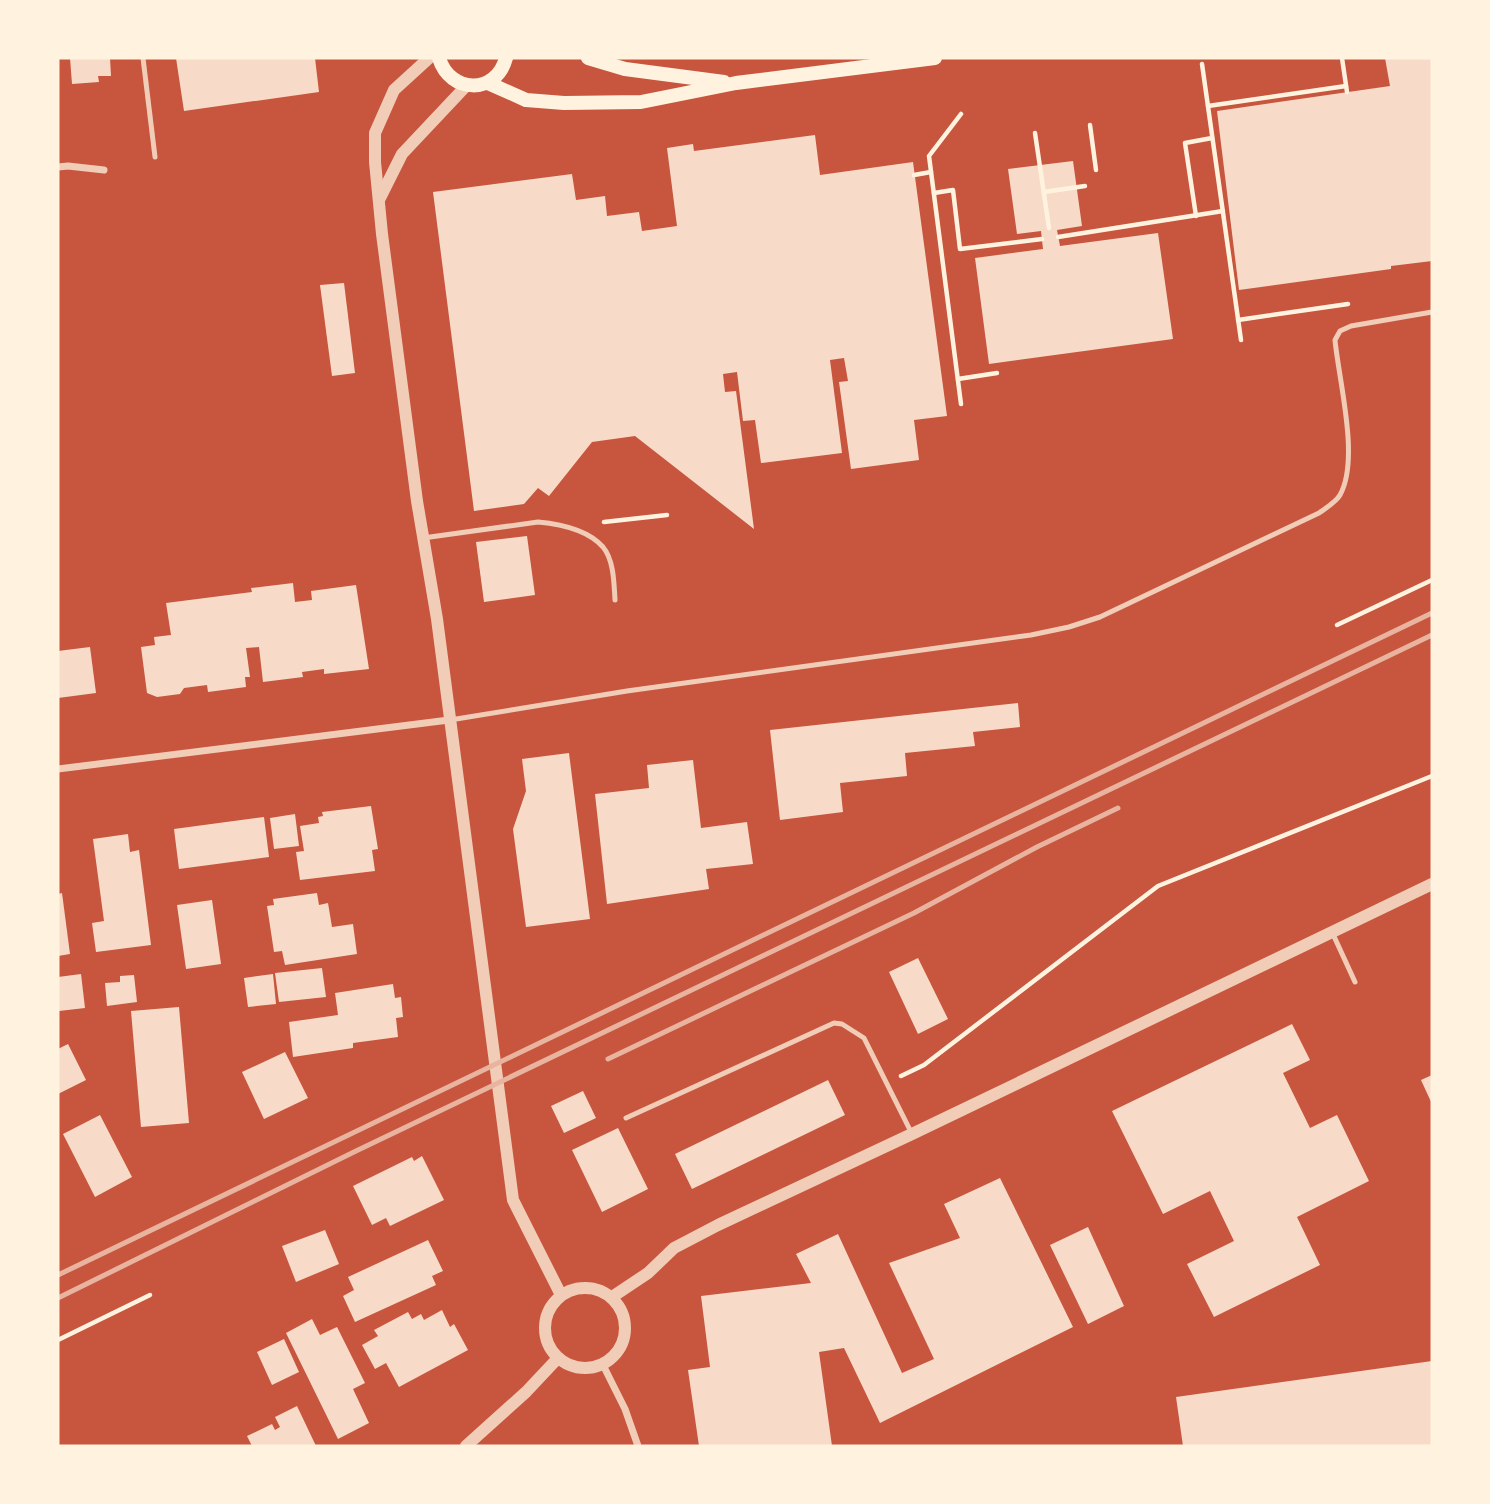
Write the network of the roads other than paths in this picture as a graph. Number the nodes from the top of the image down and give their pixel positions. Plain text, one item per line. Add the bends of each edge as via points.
1 (143, 58) edge
2 (429, 58) edge
3 (439, 58) edge
4 (506, 58) edge
5 (588, 58) edge
6 (935, 58) edge
7 (488, 83) junction
8 (736, 83) junction
9 (467, 85) junction
10 (155, 157) dead end
11 (58, 167) edge
12 (104, 170) dead end
13 (380, 199) junction
14 (1432, 312) edge
15 (423, 538) junction
16 (615, 600) dead end
17 (449, 720) junction
18 (58, 769) edge
19 (1432, 884) edge
20 (1332, 932) junction
21 (1355, 982) dead end
22 (626, 1118) dead end
23 (912, 1134) junction
24 (561, 1295) junction
25 (612, 1297) junction
26 (558, 1358) junction
27 (603, 1364) junction
28 (466, 1446) edge
29 (638, 1446) edge

1 - 10 lane
2 - 13 street via 394,90 375,133
3 - 9 main road via 449,77
4 - 7 main road
5 - 8 main road via 625,69
6 - 8 main road
7 - 8 main road via 526,100 564,103 641,102
7 - 9 main road
9 - 13 street via 402,154
11 - 12 street
13 - 15 street
14 - 17 lane via 1352,326 1340,331 1335,340 1349,451 1347,477 1339,497 1320,513 1100,617 1031,635
15 - 16 lane via 538,522 578,530 603,547 612,568
15 - 17 street
17 - 18 street
17 - 24 street via 513,1200
19 - 20 street
20 - 21 lane
20 - 23 street
22 - 23 lane via 834,1023 864,1038
23 - 25 street via 674,1248
24 - 25 street via 587,1287
24 - 26 street via 552,1303 544,1325 545,1338
25 - 27 street via 625,1320 625,1333 622,1346
26 - 27 street via 579,1368
26 - 28 street
27 - 29 street

